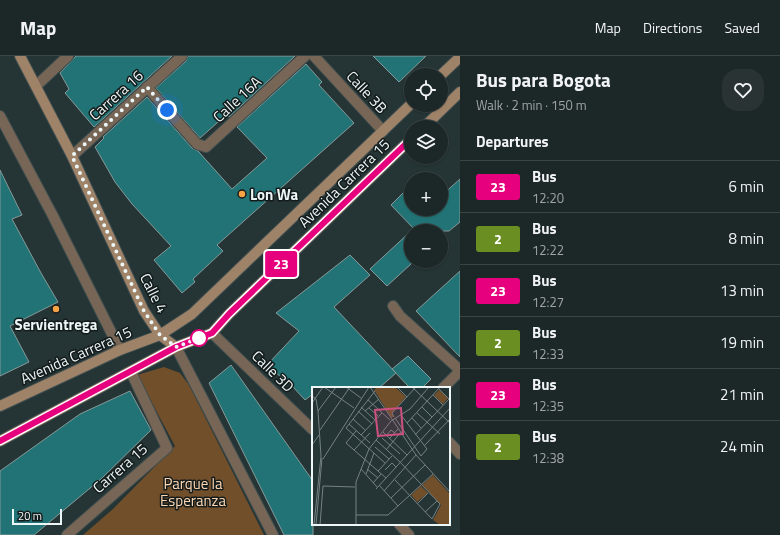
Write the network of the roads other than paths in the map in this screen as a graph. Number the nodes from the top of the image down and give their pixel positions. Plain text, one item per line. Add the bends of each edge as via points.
1 (20, 56) edge
2 (68, 56) edge
3 (182, 56) edge
4 (305, 56) edge
5 (314, 56) edge
6 (460, 57) edge
7 (448, 68) edge
8 (36, 86) junction
9 (147, 87) junction
10 (460, 92) edge
11 (404, 111) edge
12 (0, 116) edge
13 (431, 120) edge
14 (383, 131) junction
15 (404, 146) edge
16 (72, 156) junction
17 (393, 306) dead end
18 (212, 333) junction
19 (160, 335) junction
20 (176, 347) junction
21 (120, 350) junction
22 (460, 371) edge
23 (131, 372) junction
24 (444, 387) edge
25 (0, 406) edge
26 (312, 429) edge
27 (0, 441) edge
28 (450, 443) edge
29 (460, 454) edge
30 (400, 525) edge
31 (67, 535) edge
32 (273, 535) edge
33 (409, 535) edge

1 - 8 main road, Calle 4
2 - 8 street
3 - 9 street, Carrera 16
4 - 9 street, Calle 16A via 206,147 197,144
5 - 14 street, Calle 3B
6 - 7 main road
8 - 16 main road, Calle 4
9 - 16 street, Carrera 16
10 - 13 main road
11 - 14 main road, Avenida Carrera 15
12 - 21 street
14 - 19 main road, Avenida Carrera 15 via 192,314
15 - 18 main road, Avenida Carrera 15
16 - 19 main road, Calle 4 via 144,311
17 - 22 street via 400,316
18 - 20 main road, Avenida Carrera 15
18 - 26 street, Calle 3D
19 - 20 main road, Calle 4
19 - 21 main road, Avenida Carrera 15
20 - 23 main road, Avenida Carrera 15
20 - 32 street, Calle 4
21 - 25 main road, Avenida Carrera 15
22 - 24 street
23 - 27 main road, Avenida Carrera 15
23 - 31 street, Carrera 15 via 167,448
28 - 29 street
30 - 33 street

